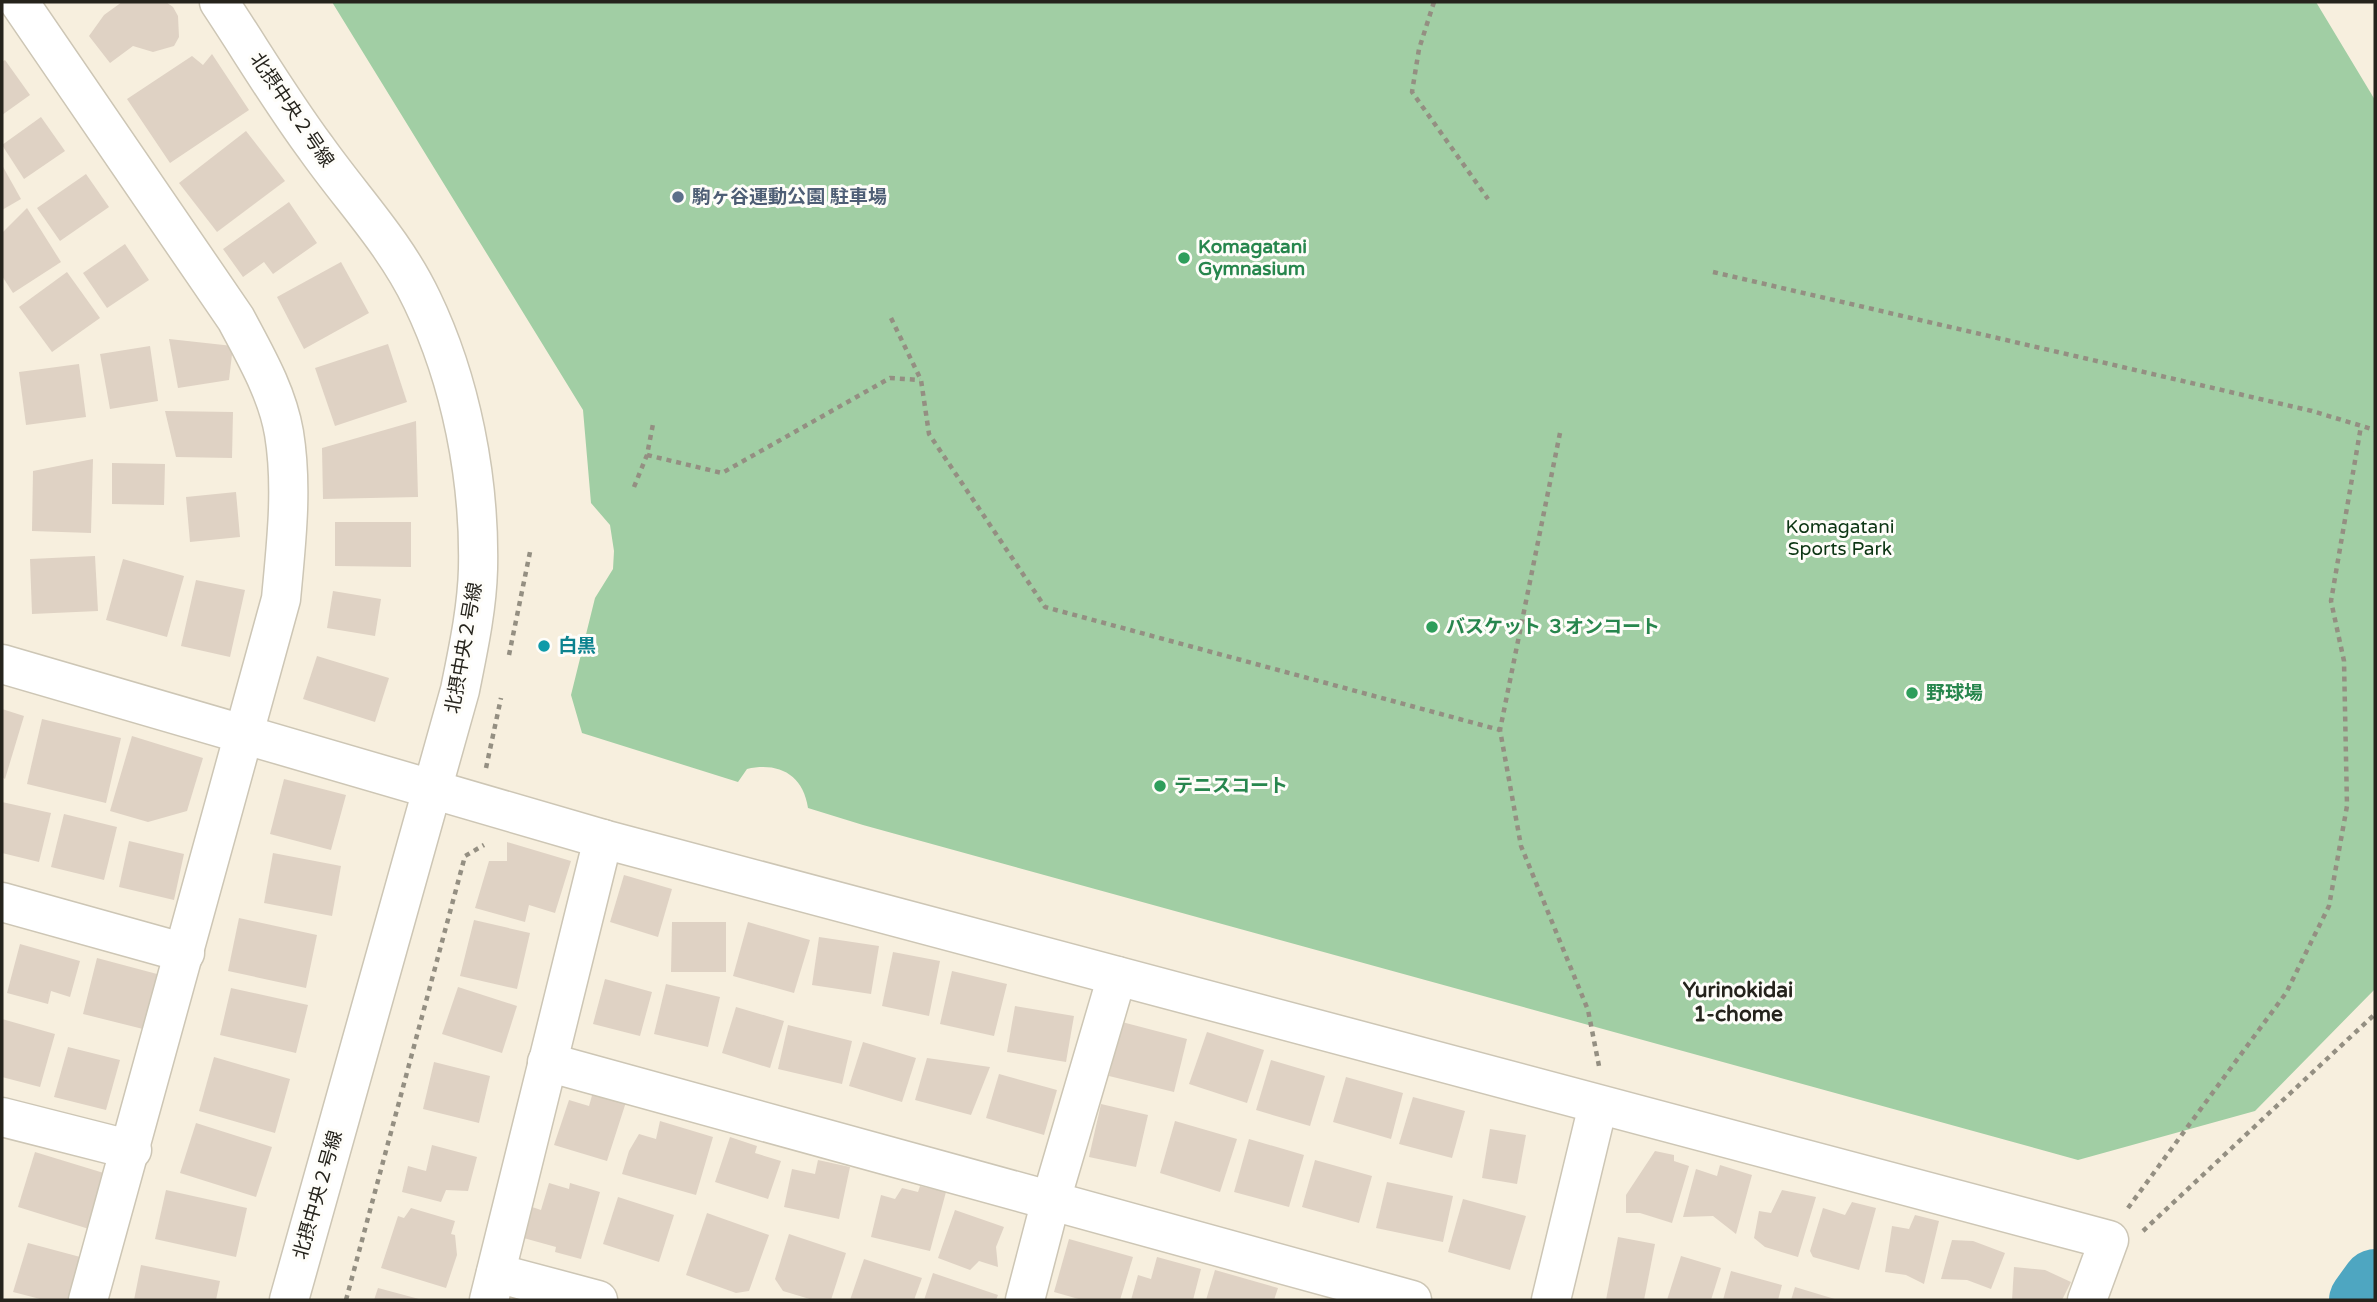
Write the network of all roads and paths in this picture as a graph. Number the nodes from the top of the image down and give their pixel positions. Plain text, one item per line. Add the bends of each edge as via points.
1 (19, 2) edge
2 (219, 2) edge
3 (1434, 2) edge
4 (1488, 199) dead end
5 (1713, 272) dead end
6 (891, 318) dead end
7 (921, 380) junction
8 (653, 424) dead end
9 (2361, 426) junction
10 (2375, 430) edge
11 (1560, 433) dead end
12 (647, 455) junction
13 (634, 487) dead end
14 (2, 664) edge
15 (1500, 730) junction
16 (243, 733) junction
17 (433, 790) junction
18 (603, 839) junction
19 (486, 843) dead end
20 (2, 902) edge
21 (186, 953) junction
22 (1117, 976) junction
23 (2375, 1014) edge
24 (547, 1062) junction
25 (1598, 1105) junction
26 (2, 1117) edge
27 (132, 1150) junction
28 (1051, 1200) junction
29 (2120, 1220) dead end
30 (2134, 1239) dead end
31 (492, 1286) edge
32 (88, 1300) edge
33 (289, 1300) edge
34 (346, 1300) edge
35 (598, 1300) edge
36 (1026, 1300) edge
37 (1412, 1300) edge
38 (1550, 1300) edge
39 (2087, 1300) edge

1 - 16 street via 236,319 266,375 284,433 288,515 281,599
2 - 17 street, 北摂中央２号線 via 315,148 392,246 422,300 446,360 469,448 478,569 460,690
3 - 4 path via 1419,48 1412,92
5 - 9 path
6 - 7 path
7 - 12 path via 890,378 722,473
7 - 15 path via 929,434 1045,607
8 - 12 path
9 - 10 path
9 - 29 path via 2331,601 2344,661 2347,806 2329,906 2286,993
11 - 15 path
12 - 13 path
14 - 16 street
15 - 25 path via 1521,846 1588,1010 1603,1078
16 - 17 street
16 - 21 street
17 - 18 street
17 - 33 street, 北摂中央２号線
18 - 22 street
18 - 24 street
19 - 34 path via 465,856
20 - 21 street
21 - 27 street
22 - 25 street
22 - 28 street
23 - 30 path
24 - 28 street
24 - 31 street
25 - 38 street
25 - 39 street via 2109,1241
26 - 27 street
27 - 32 street
28 - 36 street
28 - 37 street
31 - 35 street

